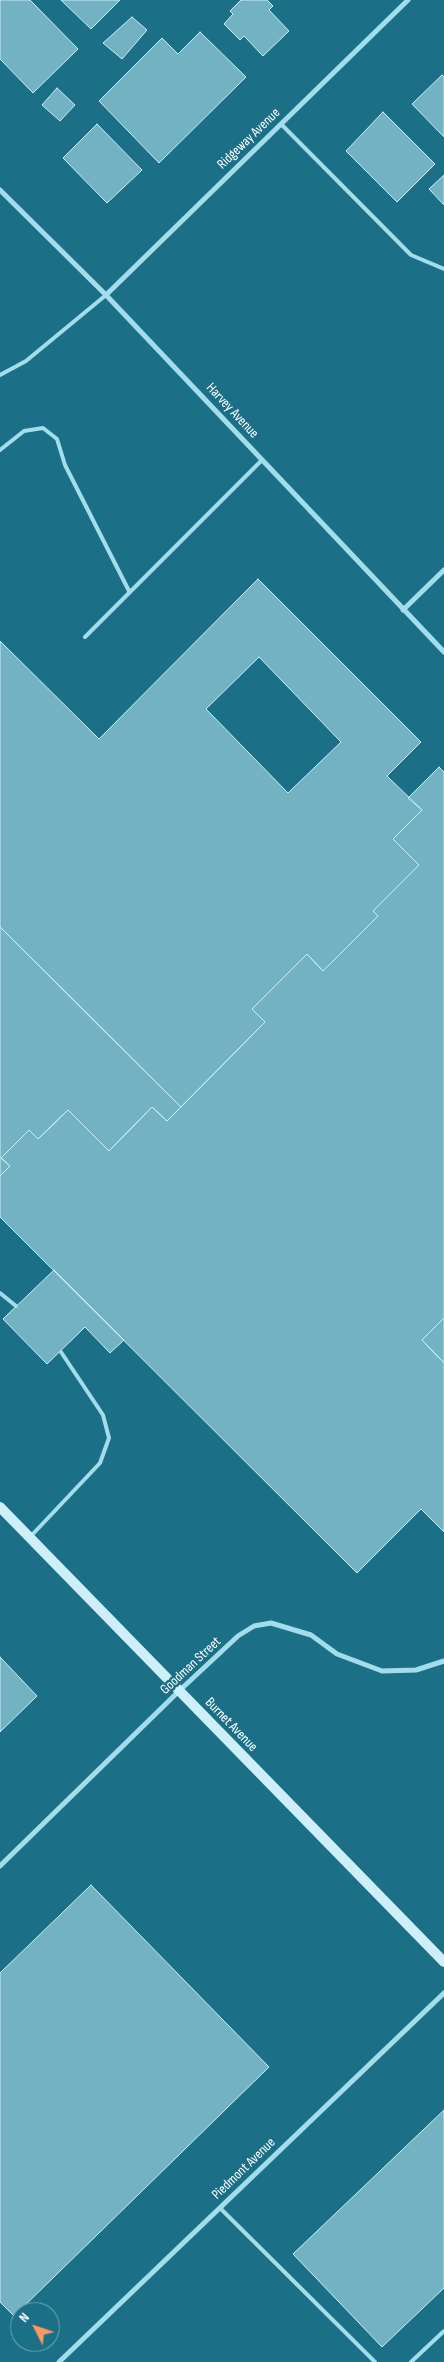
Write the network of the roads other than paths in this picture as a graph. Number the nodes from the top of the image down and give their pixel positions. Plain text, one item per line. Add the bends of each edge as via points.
1 (408, 0) edge
2 (281, 124) junction
3 (0, 190) edge
4 (444, 269) edge
5 (106, 295) junction
6 (0, 375) edge
7 (0, 450) edge
8 (262, 460) junction
9 (444, 570) edge
10 (130, 591) junction
11 (403, 610) junction
12 (85, 637) dead end
13 (444, 652) edge
14 (0, 1293) edge
15 (16, 1306) dead end
16 (61, 1352) dead end
17 (0, 1508) edge
18 (29, 1537) junction
19 (444, 1661) edge
20 (179, 1691) junction
21 (0, 1866) edge
22 (444, 1962) edge
23 (444, 1992) edge
24 (220, 2208) junction
25 (444, 2331) edge
26 (59, 2362) edge
27 (375, 2362) edge
28 (411, 2362) edge

1 - 2 street, Ridgeway Avenue
2 - 4 lane via 411,255
2 - 5 street, Ridgeway Avenue
3 - 5 street, Harvey Avenue
5 - 6 lane via 26,361
5 - 8 street, Harvey Avenue
7 - 10 lane via 24,431 43,428 57,439 65,465
8 - 10 lane
8 - 11 street, Harvey Avenue
9 - 11 street
10 - 12 lane
11 - 13 street, Harvey Avenue
14 - 15 lane
16 - 18 lane via 103,1415 109,1438 100,1463
17 - 18 street, Burnet Avenue
18 - 20 street, Burnet Avenue
19 - 20 street, Goodman Street via 416,1670 382,1671 337,1654 311,1635 271,1623 254,1626 238,1636
20 - 21 street, Goodman Street
20 - 22 street, Burnet Avenue
23 - 24 street, Piedmont Avenue
24 - 26 street, Piedmont Avenue
24 - 27 lane
25 - 28 lane

